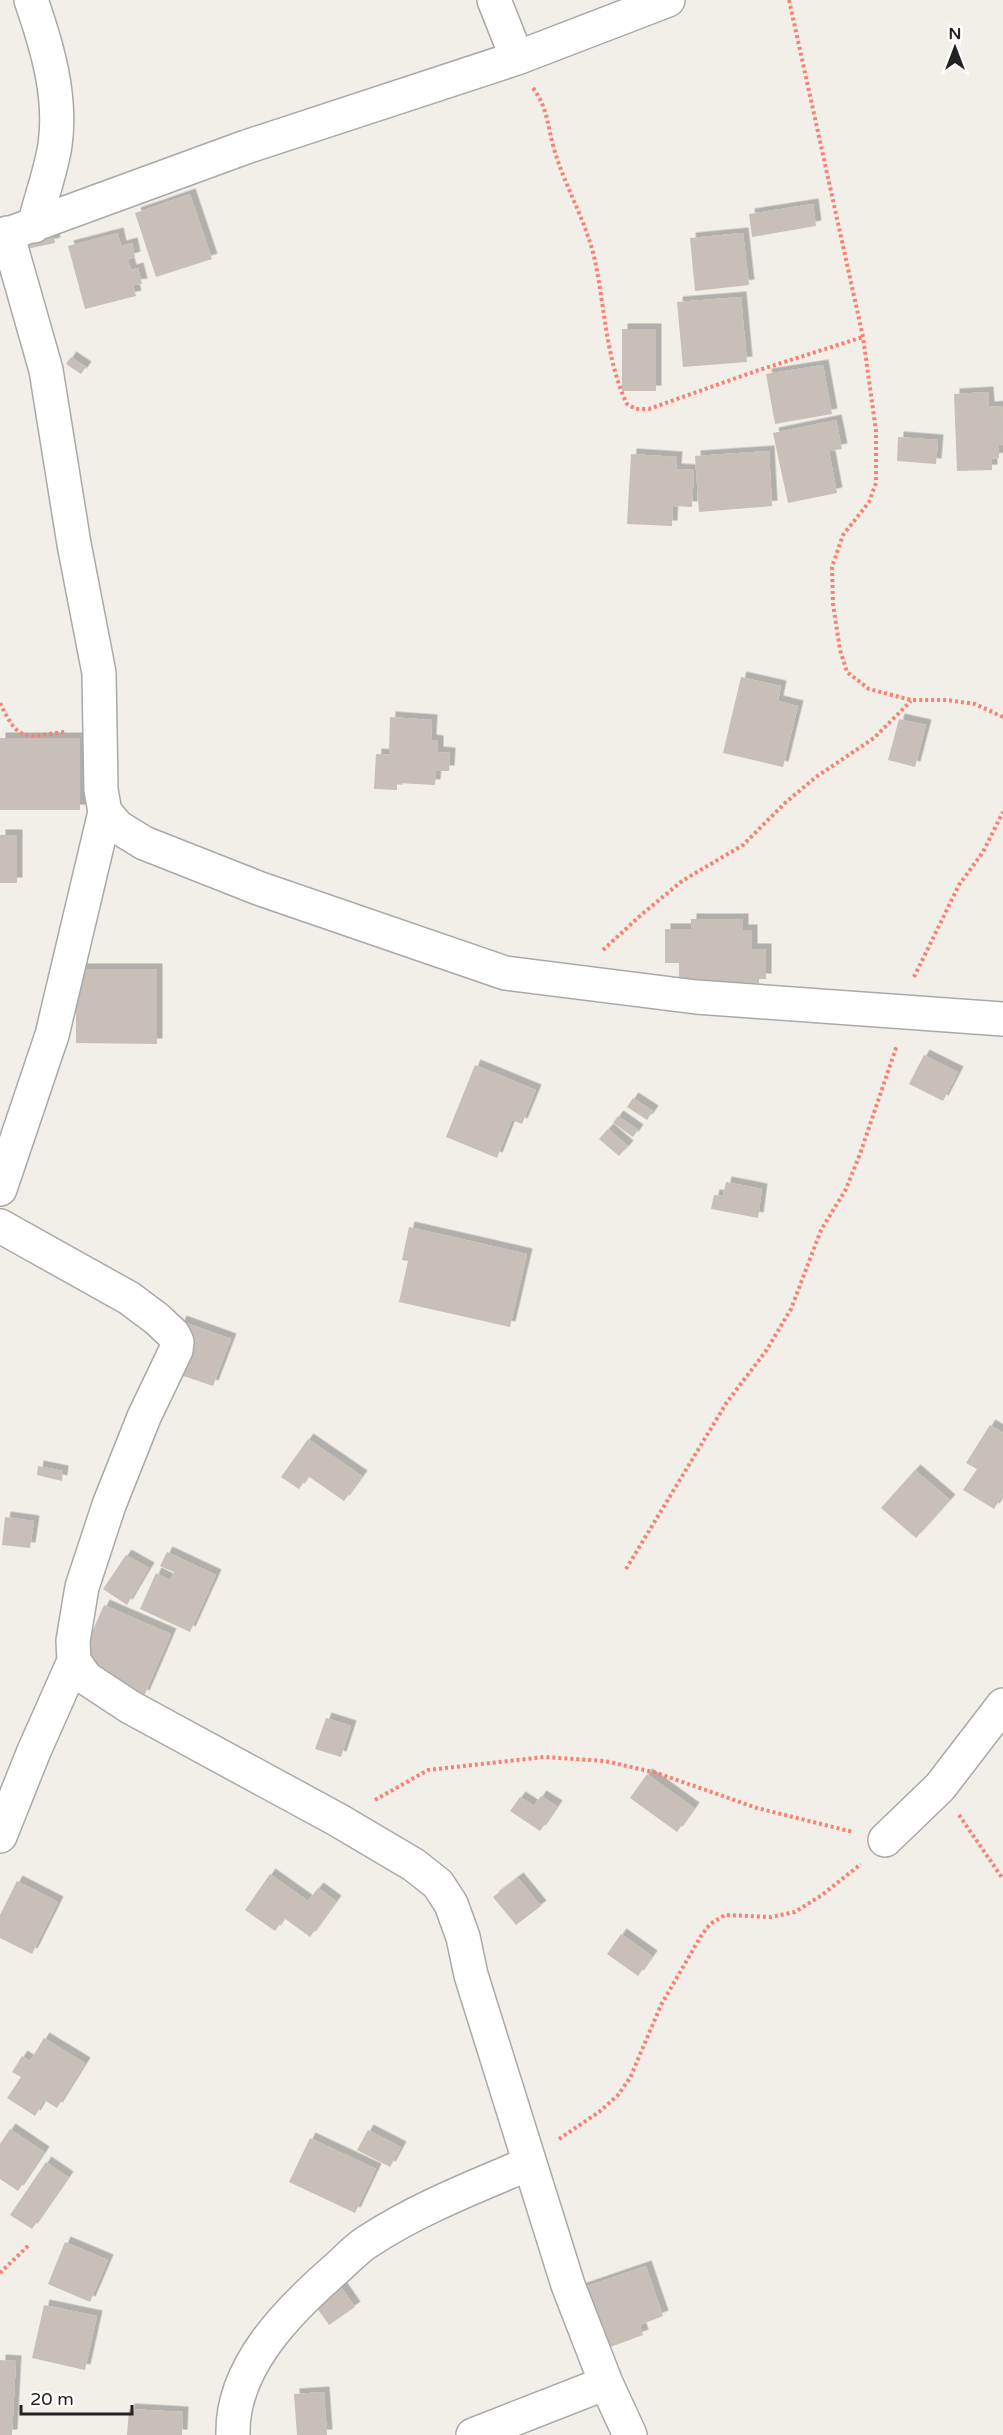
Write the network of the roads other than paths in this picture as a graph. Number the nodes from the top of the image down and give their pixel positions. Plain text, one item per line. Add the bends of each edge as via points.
1 (31, 0) edge
2 (494, 0) edge
3 (668, 0) edge
4 (517, 58) junction
5 (13, 232) edge
6 (105, 812) junction
7 (1003, 1018) edge
8 (0, 1190) edge
9 (0, 1226) edge
10 (74, 1662) junction
11 (1003, 1705) edge
12 (0, 1836) edge
13 (885, 1840) road end
14 (528, 2164) junction
15 (606, 2384) junction
16 (232, 2435) edge
17 (473, 2435) edge
18 (630, 2435) edge

1 - 5 street via 46,43 55,90 55,145
2 - 4 street
3 - 4 street
4 - 5 street via 246,147
5 - 6 street via 46,370 99,673 101,790
6 - 7 street via 118,827 144,843 258,888 505,973 696,997
6 - 8 street via 52,1035
9 - 10 street via 129,1298 157,1318 177,1342 109,1505 82,1587 72,1641
10 - 12 street
10 - 14 street via 86,1678 130,1707 338,1820 414,1865 438,1884 451,1904
11 - 13 street via 940,1787
14 - 15 street
14 - 16 street via 429,2207 366,2242 310,2291 270,2336 247,2374 232,2418
15 - 17 street
15 - 18 street

